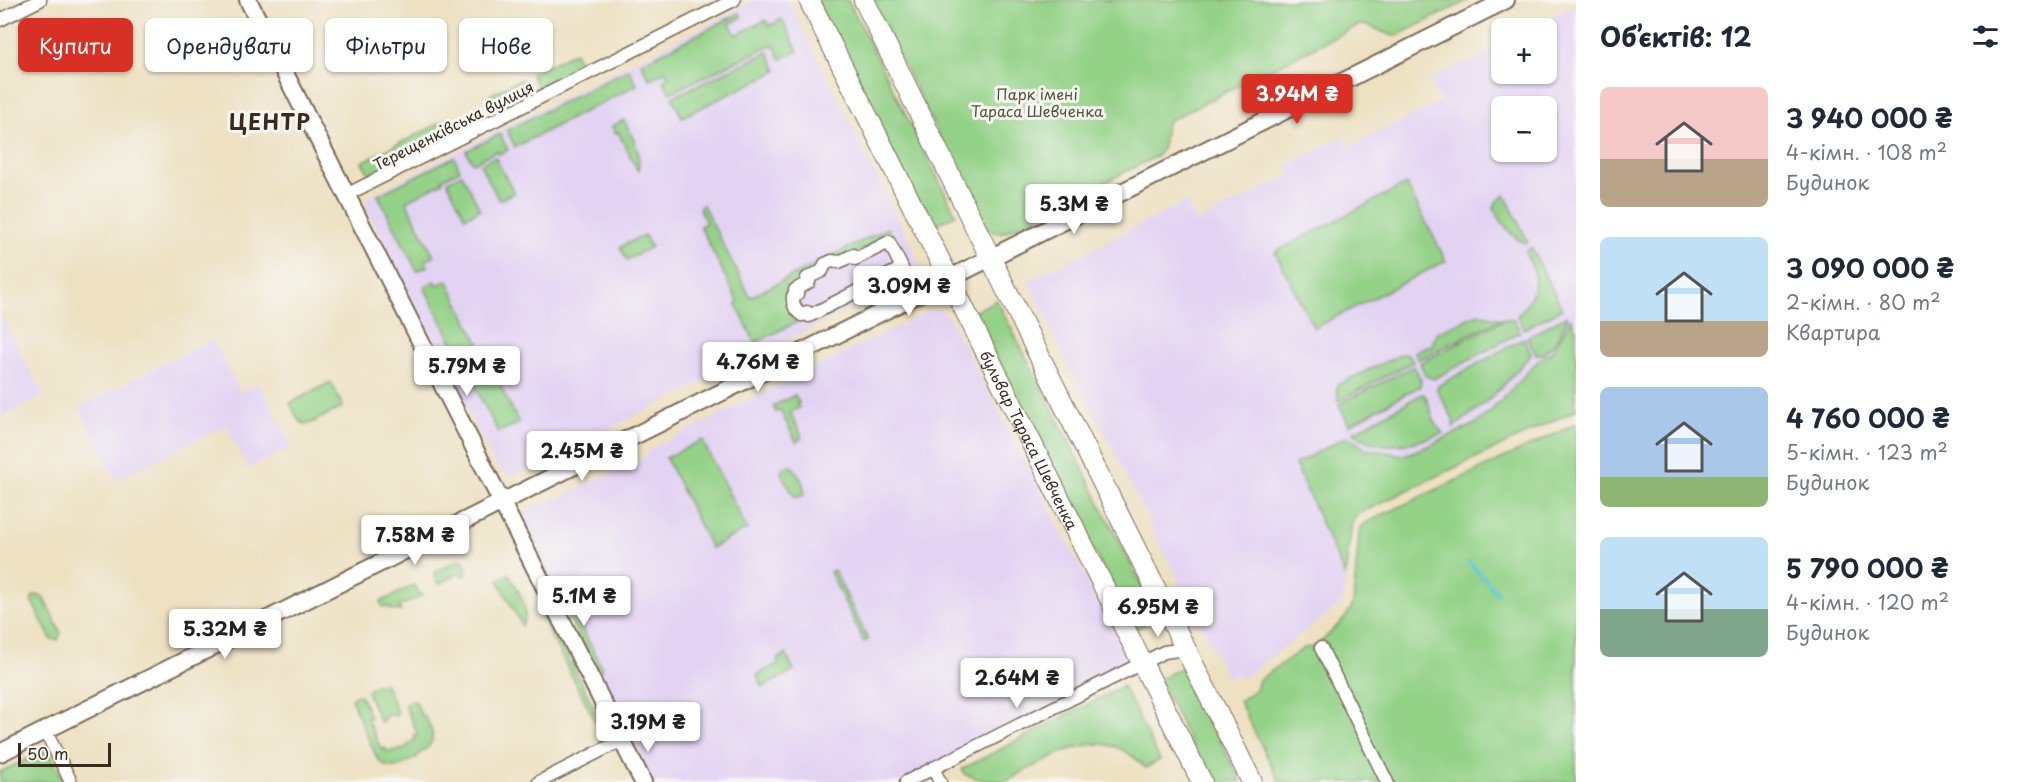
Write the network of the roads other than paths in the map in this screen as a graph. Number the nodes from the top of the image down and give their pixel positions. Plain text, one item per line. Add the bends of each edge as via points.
1 (40, 0) edge
2 (248, 0) edge
3 (734, 0) edge
4 (809, 0) edge
5 (864, 0) edge
6 (1506, 0) edge
7 (0, 20) edge
8 (346, 195) junction
9 (990, 257) junction
10 (947, 278) junction
11 (808, 316) joint
12 (502, 504) junction
13 (1321, 648) dead end
14 (1185, 649) junction
15 (1142, 663) junction
16 (45, 730) junction
17 (622, 740) junction
18 (0, 753) edge
19 (933, 768) junction
20 (71, 782) edge
21 (539, 782) edge
22 (643, 782) edge
23 (906, 782) edge
24 (940, 782) edge
25 (1202, 782) edge
26 (1251, 782) edge
27 (1387, 782) edge

1 - 7 street
2 - 8 main road
3 - 8 street, Терещенківська вулиця
4 - 10 main road, бульвар Тараса Шевченка
5 - 9 main road
6 - 9 main road
8 - 12 main road
9 - 10 main road
9 - 14 main road
10 - 12 main road
10 - 15 main road, бульвар Тараса Шевченка
11 - 11 street via 902,268 889,242 855,259 853,255 828,262 822,271 807,278 809,282 795,290 797,294 792,300 796,310 802,315 807,312
12 - 16 main road
12 - 17 main road
13 - 27 street
14 - 15 street via 1164,652
14 - 26 main road
15 - 19 street
15 - 25 main road, бульвар Тараса Шевченка
16 - 18 main road
16 - 20 street
17 - 21 street
17 - 22 main road
19 - 23 street
19 - 24 street

